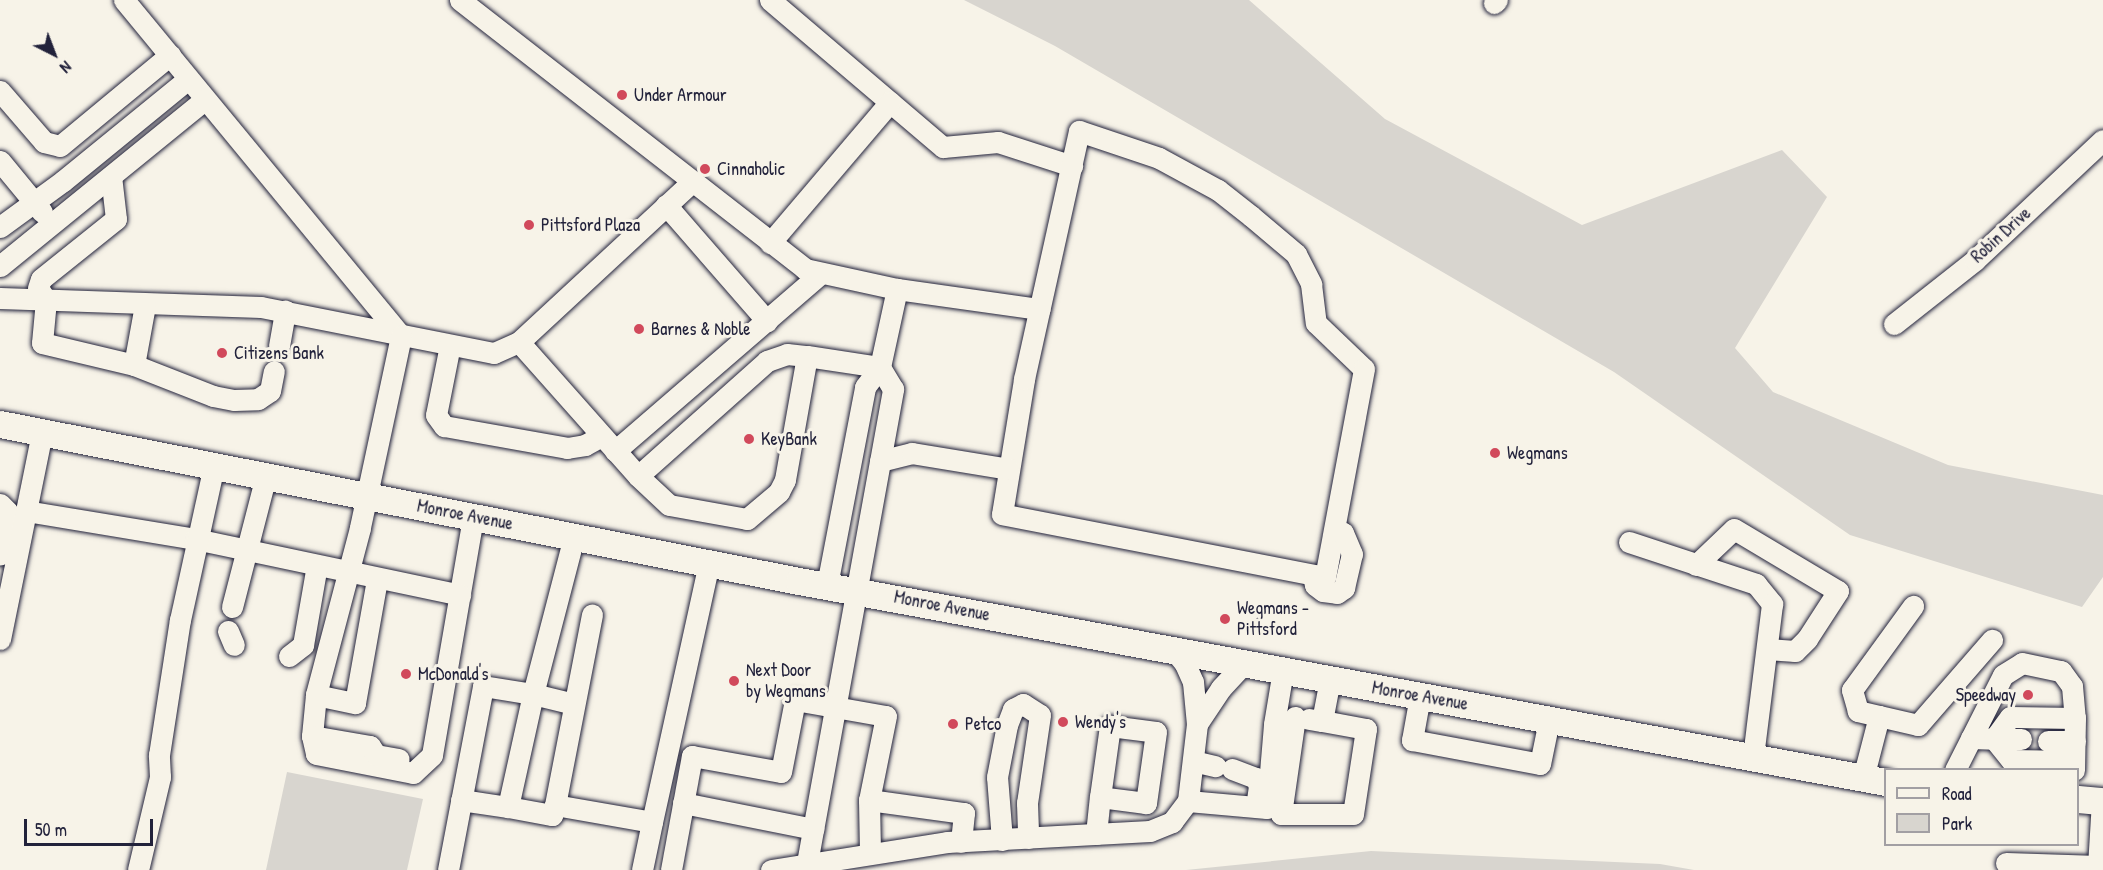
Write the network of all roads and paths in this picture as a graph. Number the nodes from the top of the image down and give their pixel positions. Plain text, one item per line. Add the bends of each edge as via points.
1 (124, 0) edge
2 (460, 0) edge
3 (770, 0) edge
4 (170, 55) junction
5 (187, 80) junction
6 (0, 91) edge
7 (204, 100) junction
8 (890, 102) junction
9 (2103, 141) edge
10 (0, 161) edge
11 (1072, 166) junction
12 (111, 176) junction
13 (692, 182) junction
14 (33, 202) junction
15 (666, 205) junction
16 (51, 225) junction
17 (0, 227) edge
18 (771, 243) junction
19 (0, 266) edge
20 (821, 273) junction
21 (897, 289) junction
22 (0, 298) edge
23 (46, 300) junction
24 (145, 305) junction
25 (1040, 309) junction
26 (285, 311) junction
27 (767, 321) junction
28 (1894, 324) dead end
29 (401, 336) junction
30 (519, 342) junction
31 (450, 345) junction
32 (279, 346) dead end
33 (807, 356) junction
34 (134, 365) junction
35 (880, 367) junction
36 (274, 371) dead end
37 (0, 424) edge
38 (42, 432) junction
39 (608, 444) junction
40 (880, 461) junction
41 (214, 466) junction
42 (1009, 469) junction
43 (266, 476) junction
44 (638, 476) junction
45 (366, 496) junction
46 (0, 504) edge
47 (26, 511) junction
48 (474, 517) junction
49 (574, 537) junction
50 (195, 539) junction
51 (1629, 542) dead end
52 (245, 550) junction
53 (0, 554) edge
54 (709, 563) junction
55 (317, 565) junction
56 (1696, 565) junction
57 (348, 571) junction
58 (377, 579) junction
59 (827, 585) junction
60 (855, 590) junction
61 (459, 598) junction
62 (1913, 606) dead end
63 (232, 607) dead end
64 (592, 615) dead end
65 (0, 639) edge
66 (1992, 640) dead end
67 (1173, 649) junction
68 (1767, 649) junction
69 (289, 656) dead end
70 (1244, 663) junction
71 (1283, 670) junction
72 (1330, 679) junction
73 (533, 694) junction
74 (316, 695) junction
75 (1420, 696) junction
76 (574, 704) junction
77 (835, 706) junction
78 (1285, 715) junction
79 (1879, 716) junction
80 (2075, 718) junction
81 (1550, 720) junction
82 (1322, 721) junction
83 (1197, 724) junction
84 (312, 736) junction
85 (1971, 738) junction
86 (1994, 739) junction
87 (2021, 739) dead end
88 (2048, 741) dead end
89 (1753, 757) junction
90 (2074, 757) edge
91 (1192, 761) junction
92 (1956, 768) edge
93 (1874, 780) edge
94 (1100, 797) dead end
95 (461, 800) junction
96 (869, 800) junction
97 (1188, 801) junction
98 (2094, 801) edge
99 (683, 803) junction
100 (555, 805) junction
101 (508, 807) junction
102 (1261, 808) junction
103 (652, 822) junction
104 (813, 829) junction
105 (1096, 834) junction
106 (1028, 838) junction
107 (1002, 840) junction
108 (961, 842) junction
109 (870, 852) junction
110 (807, 863) junction
111 (2006, 863) dead end
112 (2101, 867) edge
113 (138, 870) edge
114 (448, 870) edge
115 (642, 870) edge
116 (671, 870) edge
117 (771, 870) edge

1 - 4 street
2 - 13 street
3 - 8 street
4 - 5 street
4 - 6 street via 60,146 44,142
5 - 7 street
5 - 14 street
7 - 12 street
7 - 29 street
8 - 11 street via 943,147 998,142
8 - 18 street
9 - 28 street, Robin Drive via 1975,260
10 - 14 street
11 - 25 street
11 - 42 street via 1078,131 1159,158 1218,190 1296,254 1311,284 1316,322 1364,369 1325,577 1002,514
12 - 16 street
12 - 23 street via 116,219 41,279 38,288
13 - 15 street
13 - 18 street
14 - 16 street
14 - 17 street
15 - 27 street
15 - 30 street
16 - 19 street
18 - 20 street via 805,269
20 - 21 street
20 - 27 street
21 - 25 street
21 - 35 street
22 - 23 street
23 - 24 street
23 - 34 street via 42,343 49,348
24 - 26 street
24 - 34 street
25 - 42 street
26 - 29 street
26 - 32 street
27 - 39 street
29 - 31 street
29 - 45 street
30 - 31 street via 494,353
30 - 39 street
31 - 39 street via 436,415 444,426 567,448
33 - 35 street
33 - 44 street via 787,354 767,361
33 - 44 street via 785,480 779,492 747,519 669,506
34 - 36 street via 213,396 234,400 258,399 270,391
35 - 40 street via 893,389
35 - 59 street via 865,387
37 - 38 main road, Monroe Avenue
38 - 41 main road, Monroe Avenue
38 - 47 street
39 - 44 street
40 - 42 street via 912,453
40 - 60 street
41 - 43 main road, Monroe Avenue
41 - 50 street
43 - 45 main road, Monroe Avenue
43 - 52 street
45 - 48 main road, Monroe Avenue
45 - 57 street
46 - 53 street via 7,511
47 - 50 street
47 - 65 street
48 - 49 main road, Monroe Avenue
48 - 61 street
49 - 54 main road, Monroe Avenue
49 - 73 street
50 - 52 street
50 - 113 street via 159,755 160,777
51 - 56 street
52 - 55 street
52 - 63 street
54 - 59 main road, Monroe Avenue
54 - 103 street
55 - 57 street
55 - 69 street via 303,645
56 - 68 street via 1756,584 1772,604
56 - 68 street via 1734,529 1838,591 1795,651
57 - 58 street
57 - 74 street
58 - 61 street
58 - 74 street via 356,703
59 - 60 main road, Monroe Avenue
60 - 67 main road, Monroe Avenue
60 - 77 street
61 - 84 street via 450,612 422,744 414,753 406,760 376,755 370,746
61 - 84 street via 432,755 413,773 316,754
62 - 79 street via 1852,690 1858,711
64 - 76 street
66 - 79 street via 1918,725
67 - 70 main road, Monroe Avenue
67 - 83 street via 1192,682
68 - 89 street
70 - 71 main road, Monroe Avenue
70 - 83 street
71 - 72 main road, Monroe Avenue
71 - 78 street
72 - 75 main road, Monroe Avenue
72 - 82 street
73 - 76 street
73 - 95 street via 483,686
73 - 101 street
74 - 84 street
75 - 81 main road, Monroe Avenue
75 - 81 street via 1412,740 1540,764
76 - 100 street
77 - 96 street via 886,716
77 - 99 street via 795,700 781,772 692,756
77 - 104 street
78 - 82 street
78 - 82 street via 1281,814 1353,814 1366,729
78 - 102 street
79 - 93 street
80 - 85 street via 2072,686 2061,671 2022,663 2003,675
80 - 86 street via 2010,717
80 - 90 street
81 - 89 main road, Monroe Avenue
83 - 91 street
85 - 86 street
85 - 92 street
86 - 87 street
86 - 90 street via 2011,760
88 - 90 street
89 - 93 main road, Monroe Avenue
91 - 97 street
91 - 102 street via 1256,778
94 - 105 street
95 - 101 street
95 - 114 street
96 - 108 street via 964,813
96 - 109 street
97 - 102 street
97 - 105 street via 1172,822 1150,831
98 - 112 street
99 - 104 street
99 - 116 street
100 - 101 street via 552,815
100 - 103 street
103 - 115 street
104 - 110 street
105 - 106 street
106 - 107 street
106 - 107 street via 1028,794 1040,715 1023,704 1013,709 1000,758 996,801
107 - 108 street
108 - 109 street
109 - 110 street
110 - 117 street
111 - 112 street

